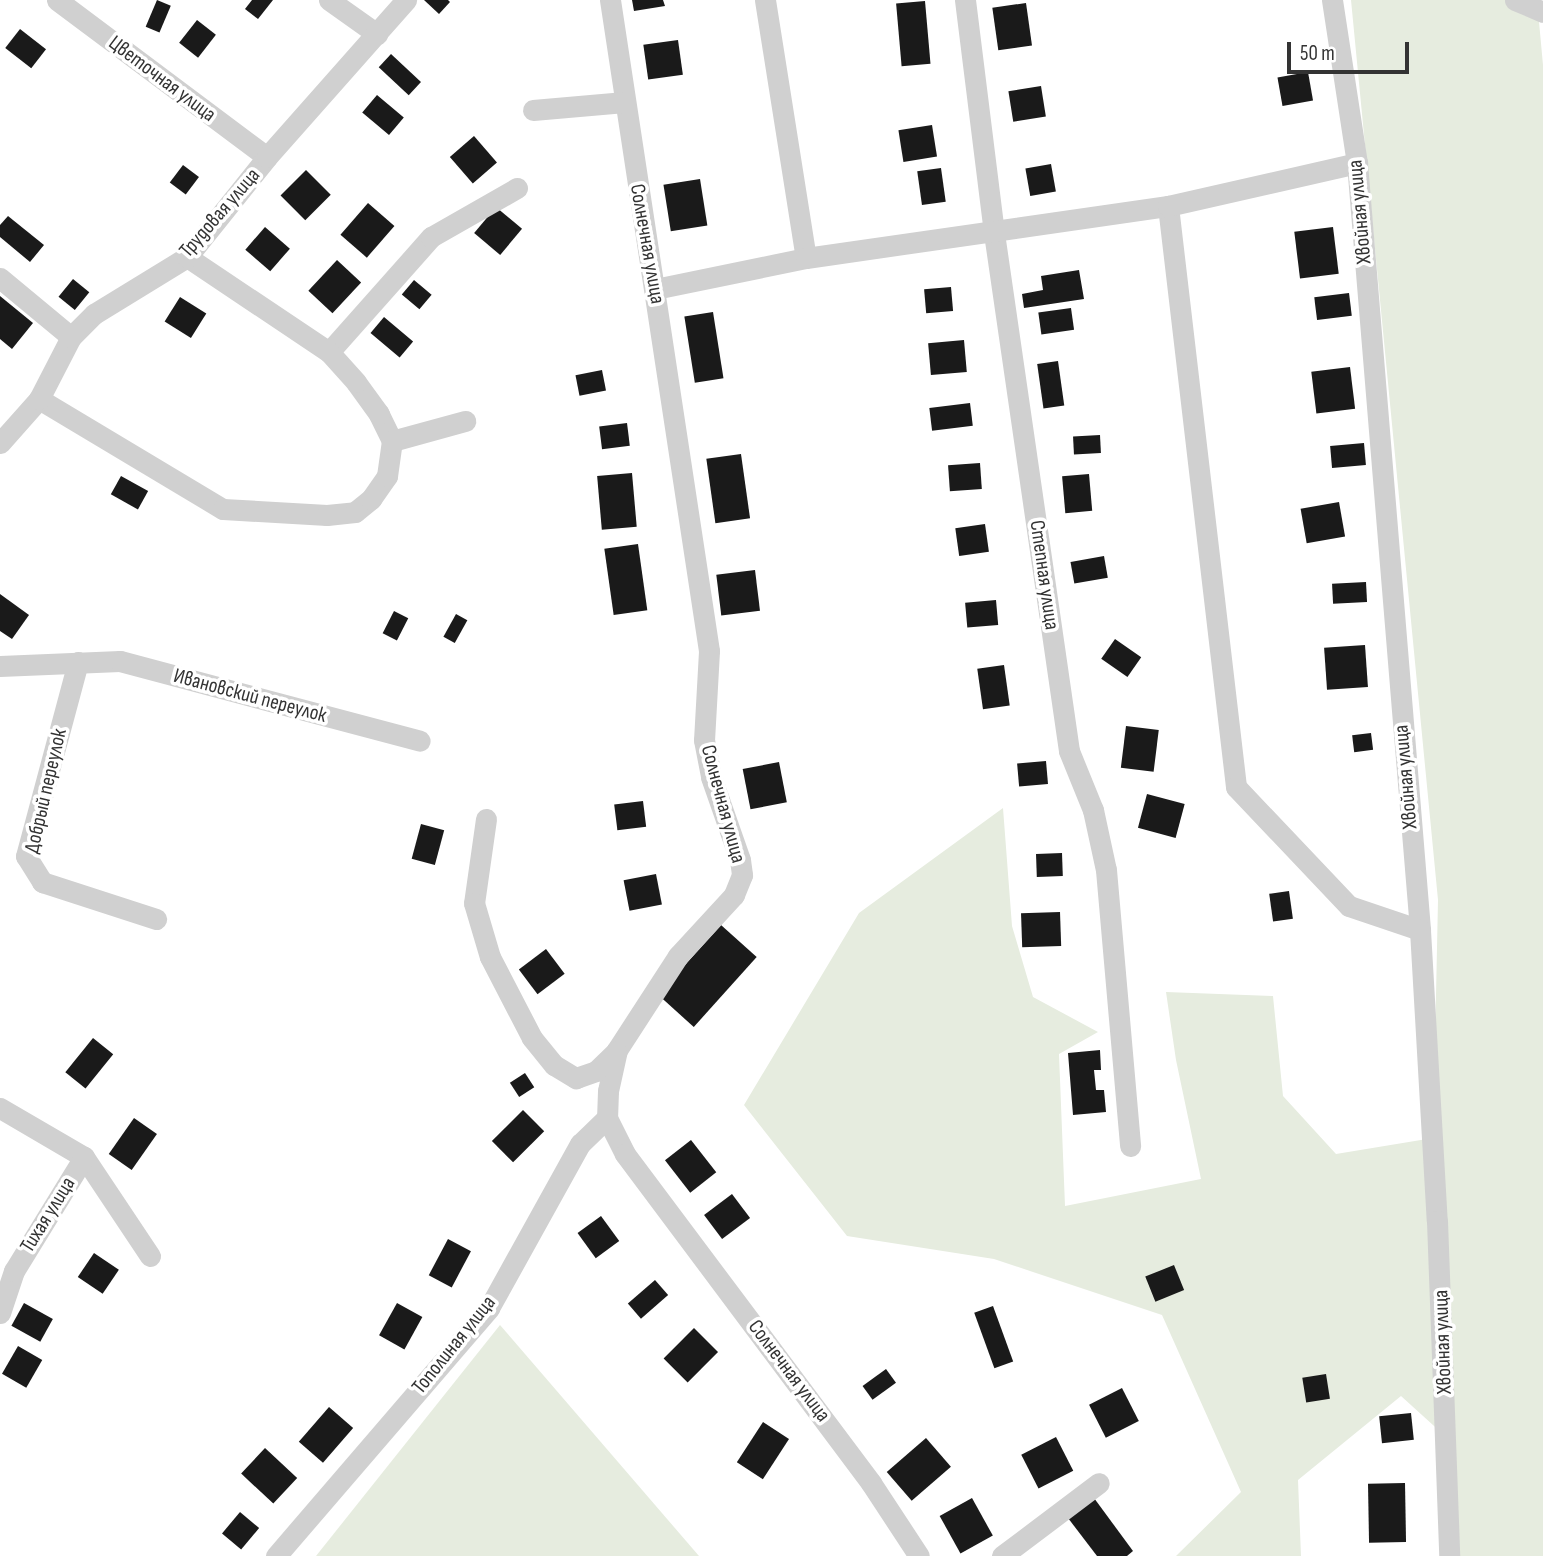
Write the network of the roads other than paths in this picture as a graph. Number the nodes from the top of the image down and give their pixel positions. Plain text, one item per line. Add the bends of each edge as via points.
1 (57, 0) edge
2 (329, 0) edge
3 (406, 0) edge
4 (610, 0) edge
5 (765, 0) edge
6 (965, 0) edge
7 (1332, 0) edge
8 (1515, 0) edge
9 (1543, 12) edge
10 (377, 34) junction
11 (625, 102) junction
12 (533, 110) dead end
13 (267, 157) junction
14 (1357, 163) junction
15 (517, 188) dead end
16 (1168, 206) junction
17 (994, 233) junction
18 (187, 257) junction
19 (806, 258) junction
20 (0, 278) edge
21 (655, 289) junction
22 (71, 337) junction
23 (329, 352) junction
24 (39, 399) junction
25 (465, 421) dead end
26 (392, 441) junction
27 (0, 443) edge
28 (78, 662) junction
29 (0, 666) edge
30 (420, 741) dead end
31 (486, 819) dead end
32 (156, 919) dead end
33 (1420, 930) junction
34 (617, 1050) junction
35 (0, 1108) edge
36 (607, 1118) junction
37 (1130, 1146) dead end
38 (84, 1157) junction
39 (150, 1256) dead end
40 (0, 1313) edge
41 (1099, 1483) dead end
42 (276, 1556) edge
43 (919, 1556) edge
44 (1002, 1556) edge
45 (1449, 1556) edge

1 - 13 street, Цветочная улица
2 - 10 street
3 - 10 street, Трудовая улица
4 - 11 street, Солнечная улица
5 - 19 street
6 - 17 street, Степная улица
7 - 14 street, Хвойная улица
8 - 9 street
10 - 13 street, Трудовая улица
11 - 12 street
11 - 21 street, Солнечная улица
13 - 18 street, Трудовая улица
14 - 16 street
14 - 33 street, Хвойная улица
15 - 23 street via 431,237
16 - 17 street
16 - 33 street via 1236,787 1349,906
17 - 19 street
17 - 37 street, Степная улица via 1069,751 1093,810 1106,870
18 - 22 street, Трудовая улица via 94,314
18 - 23 street
19 - 21 street
20 - 22 street
21 - 34 street, Солнечная улица via 709,651 704,740 742,875 734,895 678,956
22 - 24 street, Трудовая улица
23 - 26 street via 379,414
24 - 26 street via 223,509 327,515 355,512 387,476
24 - 27 street, Трудовая улица
25 - 26 street
28 - 29 street, Ивановский переулок
28 - 30 street, Ивановский переулок via 120,661
28 - 32 street, Добрый переулок via 26,856 43,882
31 - 34 street via 474,903 490,957 532,1038 554,1065 576,1078 596,1071
33 - 45 street, Хвойная улица via 1438,1234
34 - 36 street, Солнечная улица
35 - 38 street
36 - 42 street, Тополиная улица via 580,1143 489,1308
36 - 43 street, Солнечная улица via 625,1154 871,1483
38 - 39 street
38 - 40 street, Тихая улица via 14,1271
41 - 44 street

